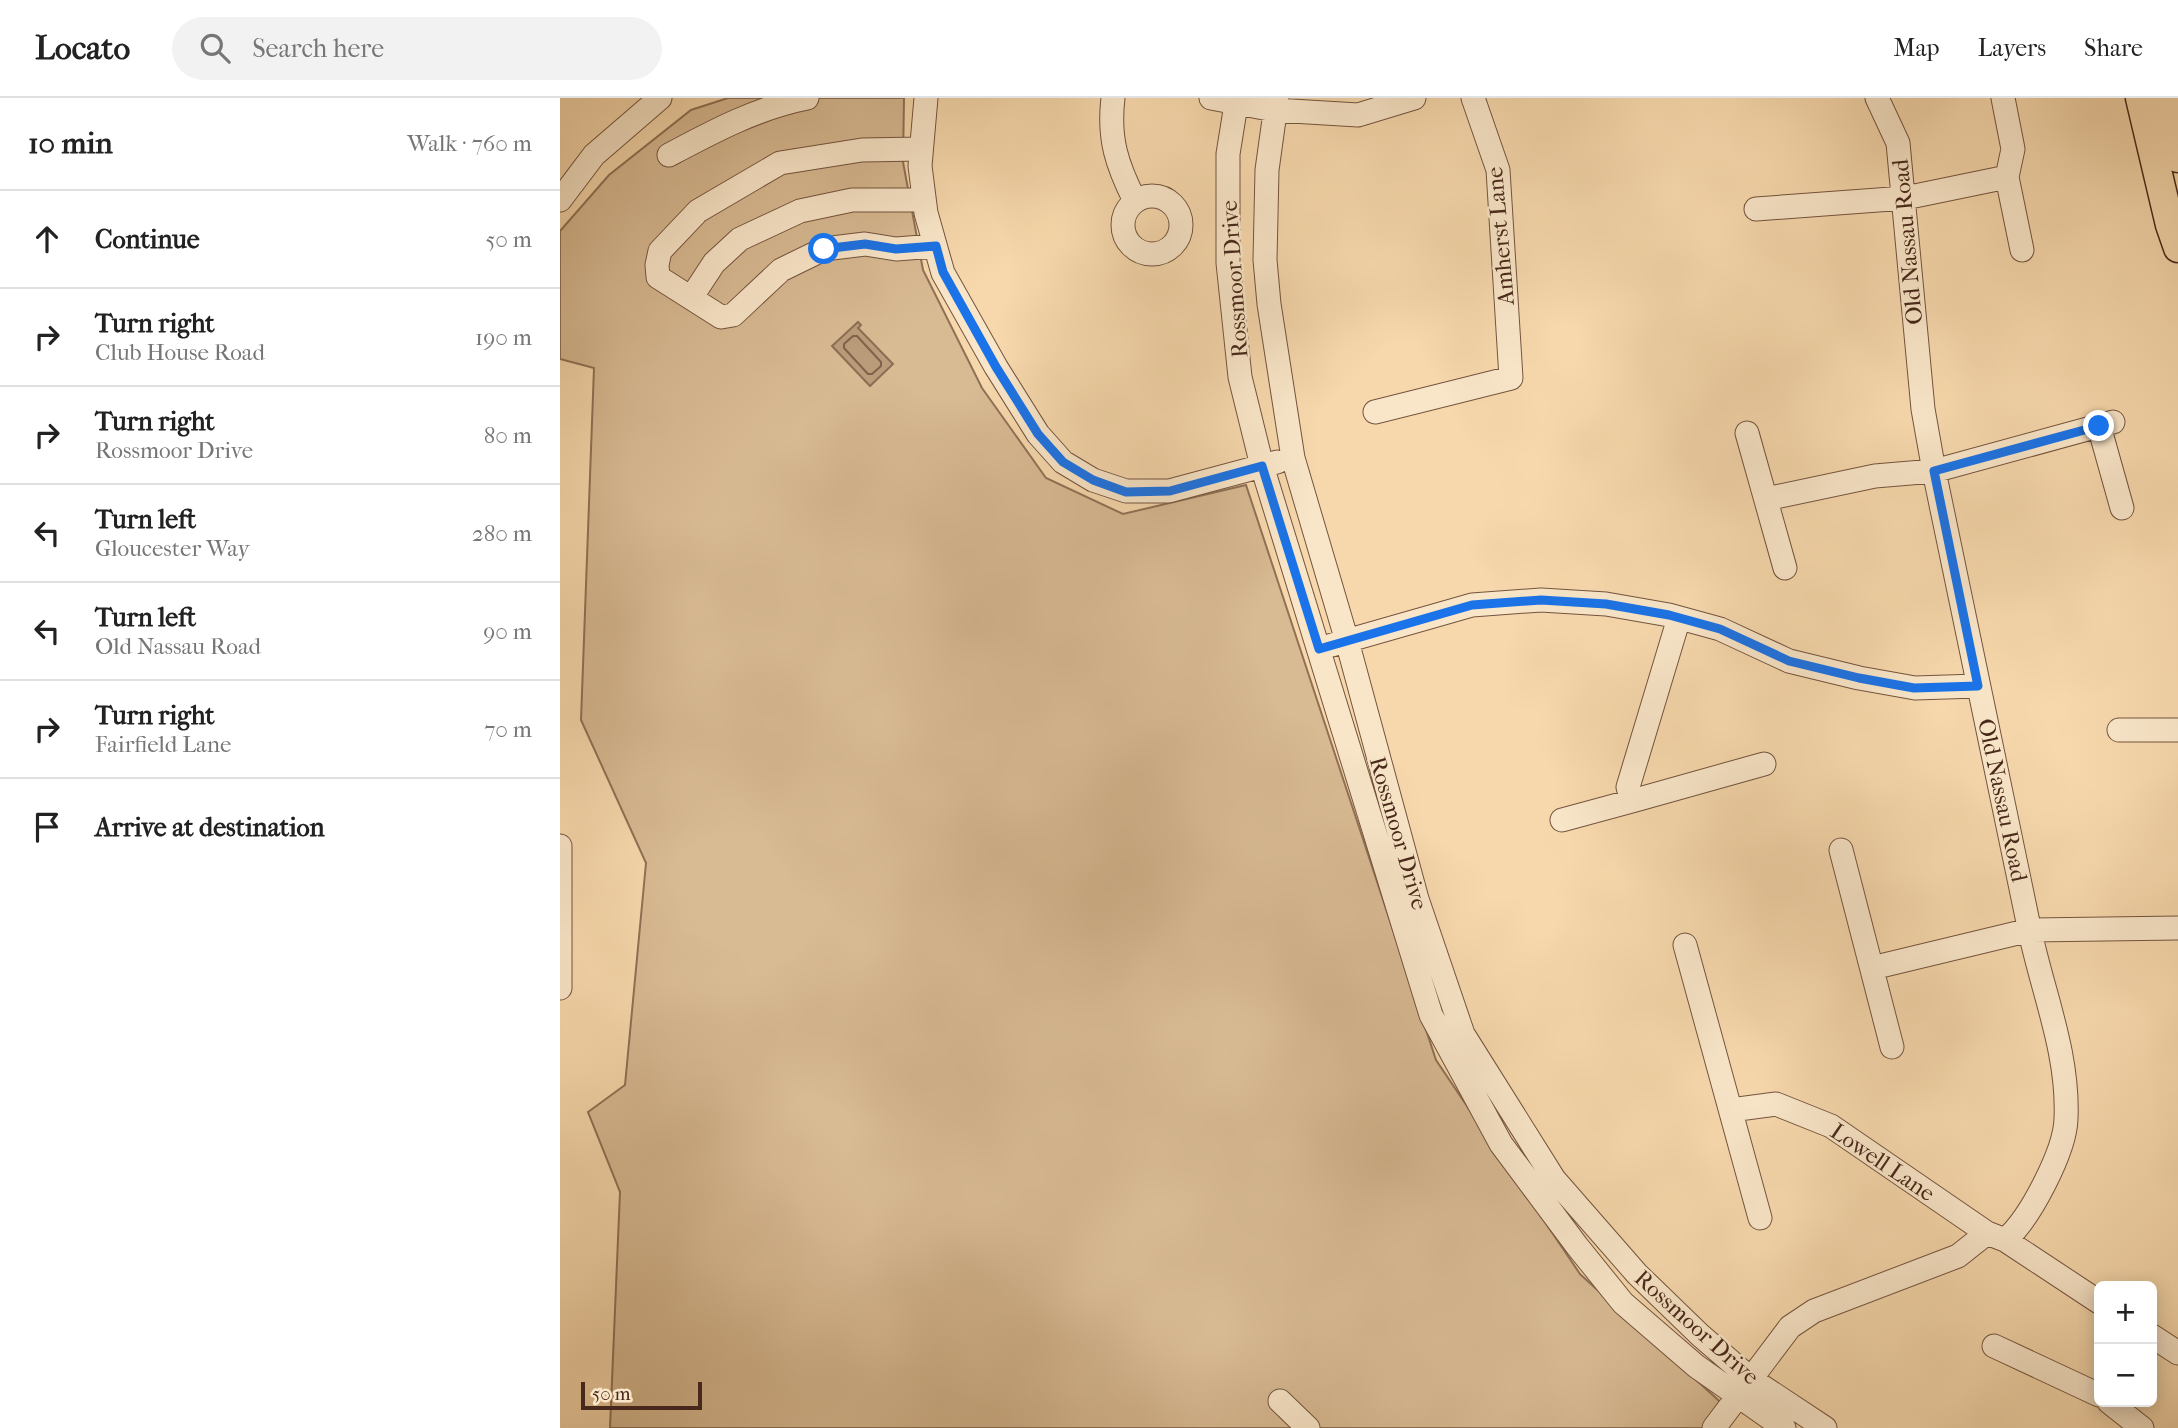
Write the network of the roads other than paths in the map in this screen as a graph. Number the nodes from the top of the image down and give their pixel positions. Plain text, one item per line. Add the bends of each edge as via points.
1 (660, 98) edge
2 (807, 98) edge
3 (926, 98) edge
4 (1113, 98) edge
5 (1210, 98) edge
6 (1414, 98) edge
7 (1473, 98) edge
8 (1878, 98) edge
9 (2003, 98) edge
10 (2140, 98) edge
11 (2164, 98) edge
12 (1236, 101) edge
13 (1276, 104) edge
14 (921, 149) junction
15 (669, 155) dead end
16 (2178, 158) edge
17 (2007, 177) junction
18 (1905, 198) junction
19 (560, 200) edge
20 (924, 200) junction
21 (1135, 201) dead end
22 (1756, 209) dead end
23 (936, 246) junction
24 (2178, 248) edge
25 (2022, 250) dead end
26 (691, 298) junction
27 (1375, 412) dead end
28 (1747, 433) dead end
29 (1293, 458) junction
30 (1262, 466) junction
31 (1934, 471) junction
32 (1766, 499) junction
33 (2122, 508) dead end
34 (1785, 568) dead end
35 (1679, 618) junction
36 (1347, 641) junction
37 (1319, 649) junction
38 (1978, 686) junction
39 (2119, 730) dead end
40 (2178, 730) edge
41 (1764, 764) dead end
42 (1630, 794) junction
43 (1562, 820) dead end
44 (560, 846) edge
45 (1841, 850) dead end
46 (2178, 928) edge
47 (2030, 930) junction
48 (1685, 945) dead end
49 (1872, 968) junction
50 (560, 988) edge
51 (1892, 1047) dead end
52 (1731, 1110) junction
53 (1760, 1218) dead end
54 (1996, 1236) junction
55 (2094, 1299) edge
56 (2157, 1339) edge
57 (1994, 1346) dead end
58 (2178, 1353) edge
59 (1744, 1387) junction
60 (2094, 1393) edge
61 (1280, 1401) dead end
62 (2115, 1407) edge
63 (1308, 1428) edge
64 (1714, 1428) edge
65 (1784, 1428) edge
66 (1825, 1428) edge
67 (2142, 1428) edge

1 - 19 street via 594,155
2 - 15 street via 725,124
3 - 14 street
4 - 21 street via 1112,142
5 - 12 street
6 - 13 street via 1358,115
7 - 27 street, Amherst Lane via 1498,170 1511,378
8 - 18 street, Old Nassau Road via 1898,143
9 - 17 street via 2013,149
10 - 24 main road
11 - 16 main road
12 - 13 street
12 - 30 street, Rossmoor Drive via 1228,154 1228,263 1240,377
13 - 29 street, Rossmoor Drive via 1267,170 1265,260
14 - 20 street
14 - 26 street via 862,150 780,163 698,211 660,251 657,265 658,277
17 - 18 street
17 - 25 street
18 - 22 street
18 - 31 street, Old Nassau Road via 1923,409
20 - 23 street
20 - 26 street via 852,200 800,211 740,239 714,263
23 - 26 street via 896,249 865,244 824,249 782,270 733,315 721,317
23 - 30 street via 943,272 996,367 1038,434 1063,462 1126,492 1170,491
28 - 32 street
29 - 30 street
29 - 36 street, Rossmoor Drive
30 - 37 street, Rossmoor Drive
31 - 32 street via 1875,476
31 - 33 street via 2106,424
31 - 38 street, Old Nassau Road
32 - 34 street
35 - 36 street via 1606,604 1541,600 1472,605
35 - 38 street via 1720,629 1789,661 1859,678 1914,688
35 - 42 street
36 - 37 street
36 - 59 street, Rossmoor Drive via 1417,899 1463,1034 1554,1179
37 - 59 street, Rossmoor Drive via 1431,1015 1501,1144 1623,1303 1696,1366
38 - 47 street, Old Nassau Road
39 - 40 street
41 - 42 street
42 - 43 street
44 - 50 street
45 - 49 street
46 - 47 street
47 - 49 street
47 - 54 street, Old Nassau Road via 2061,1045 2067,1120 2061,1147 2039,1195
48 - 52 street
49 - 51 street
52 - 53 street
52 - 54 street, Lowell Lane via 1776,1104 1831,1126
54 - 55 street, Lowell Lane
54 - 59 street, Old Nassau Road via 1958,1256 1814,1311 1790,1327
56 - 58 street
57 - 60 street
59 - 64 street, Old Nassau Road
59 - 65 street, Rossmoor Drive
59 - 66 street, Rossmoor Drive
61 - 63 street
62 - 67 street

